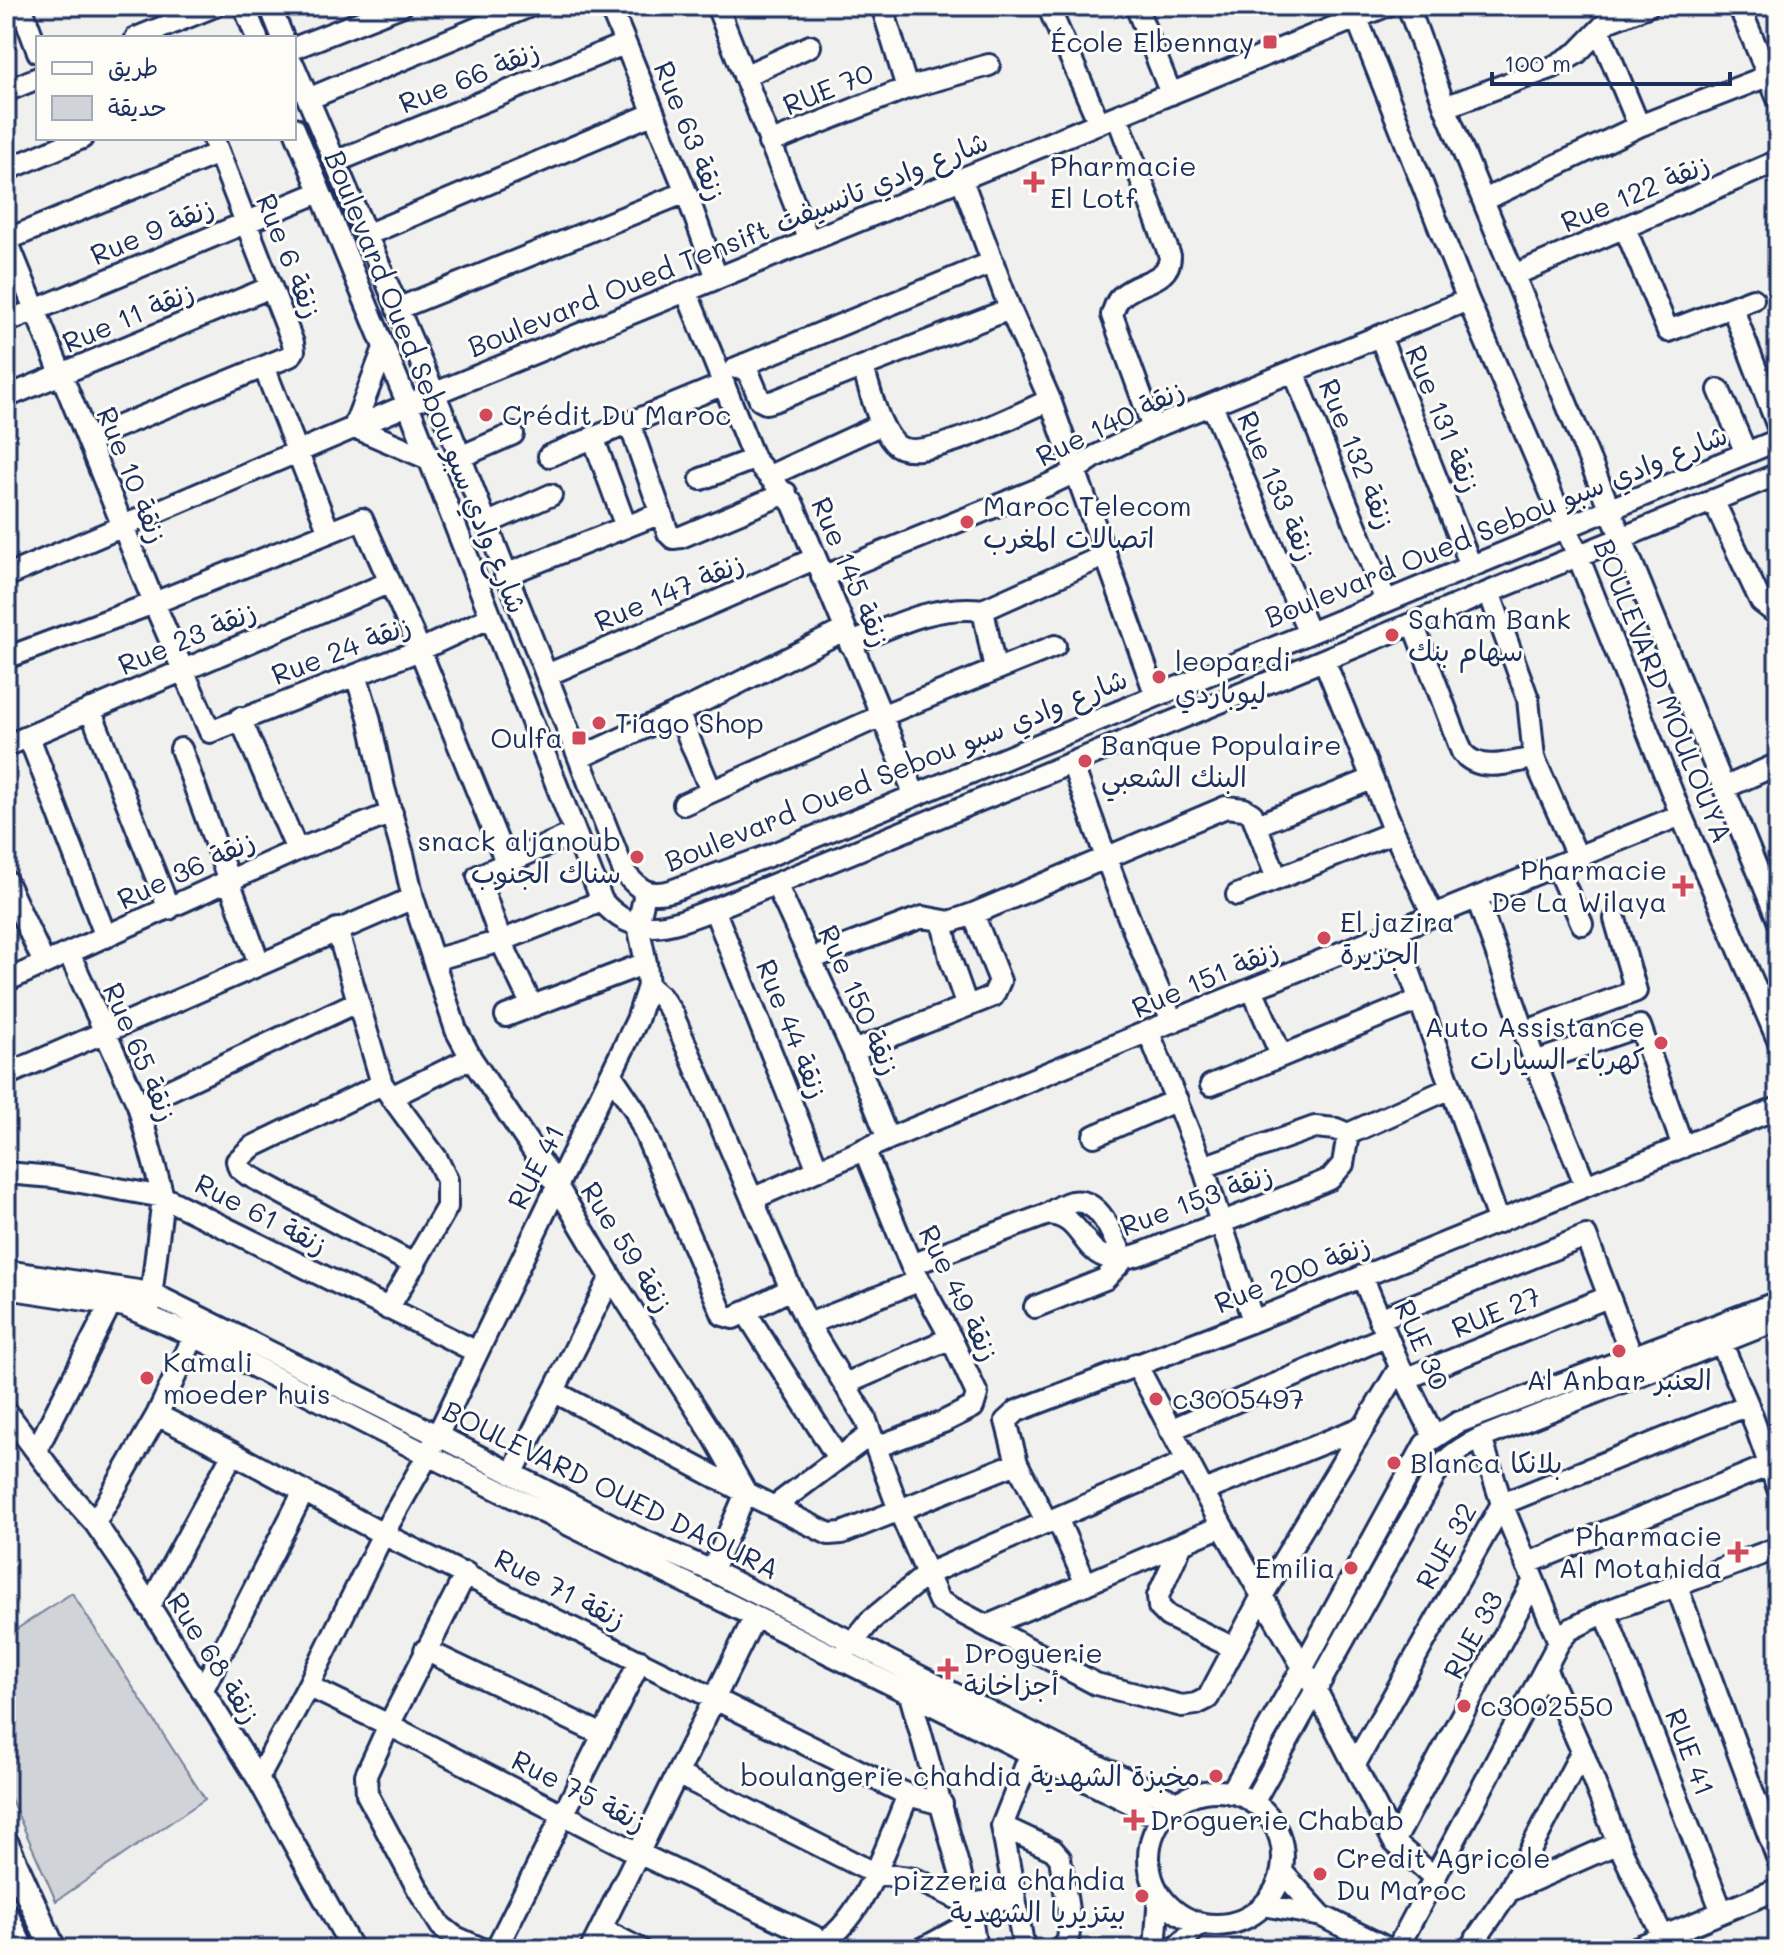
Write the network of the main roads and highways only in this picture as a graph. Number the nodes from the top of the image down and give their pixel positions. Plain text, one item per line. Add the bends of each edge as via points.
1 (6, 1844) edge
2 (6, 1916) edge
3 (21, 1949) edge
4 (53, 1949) edge

1 - 4 main road
2 - 3 main road

